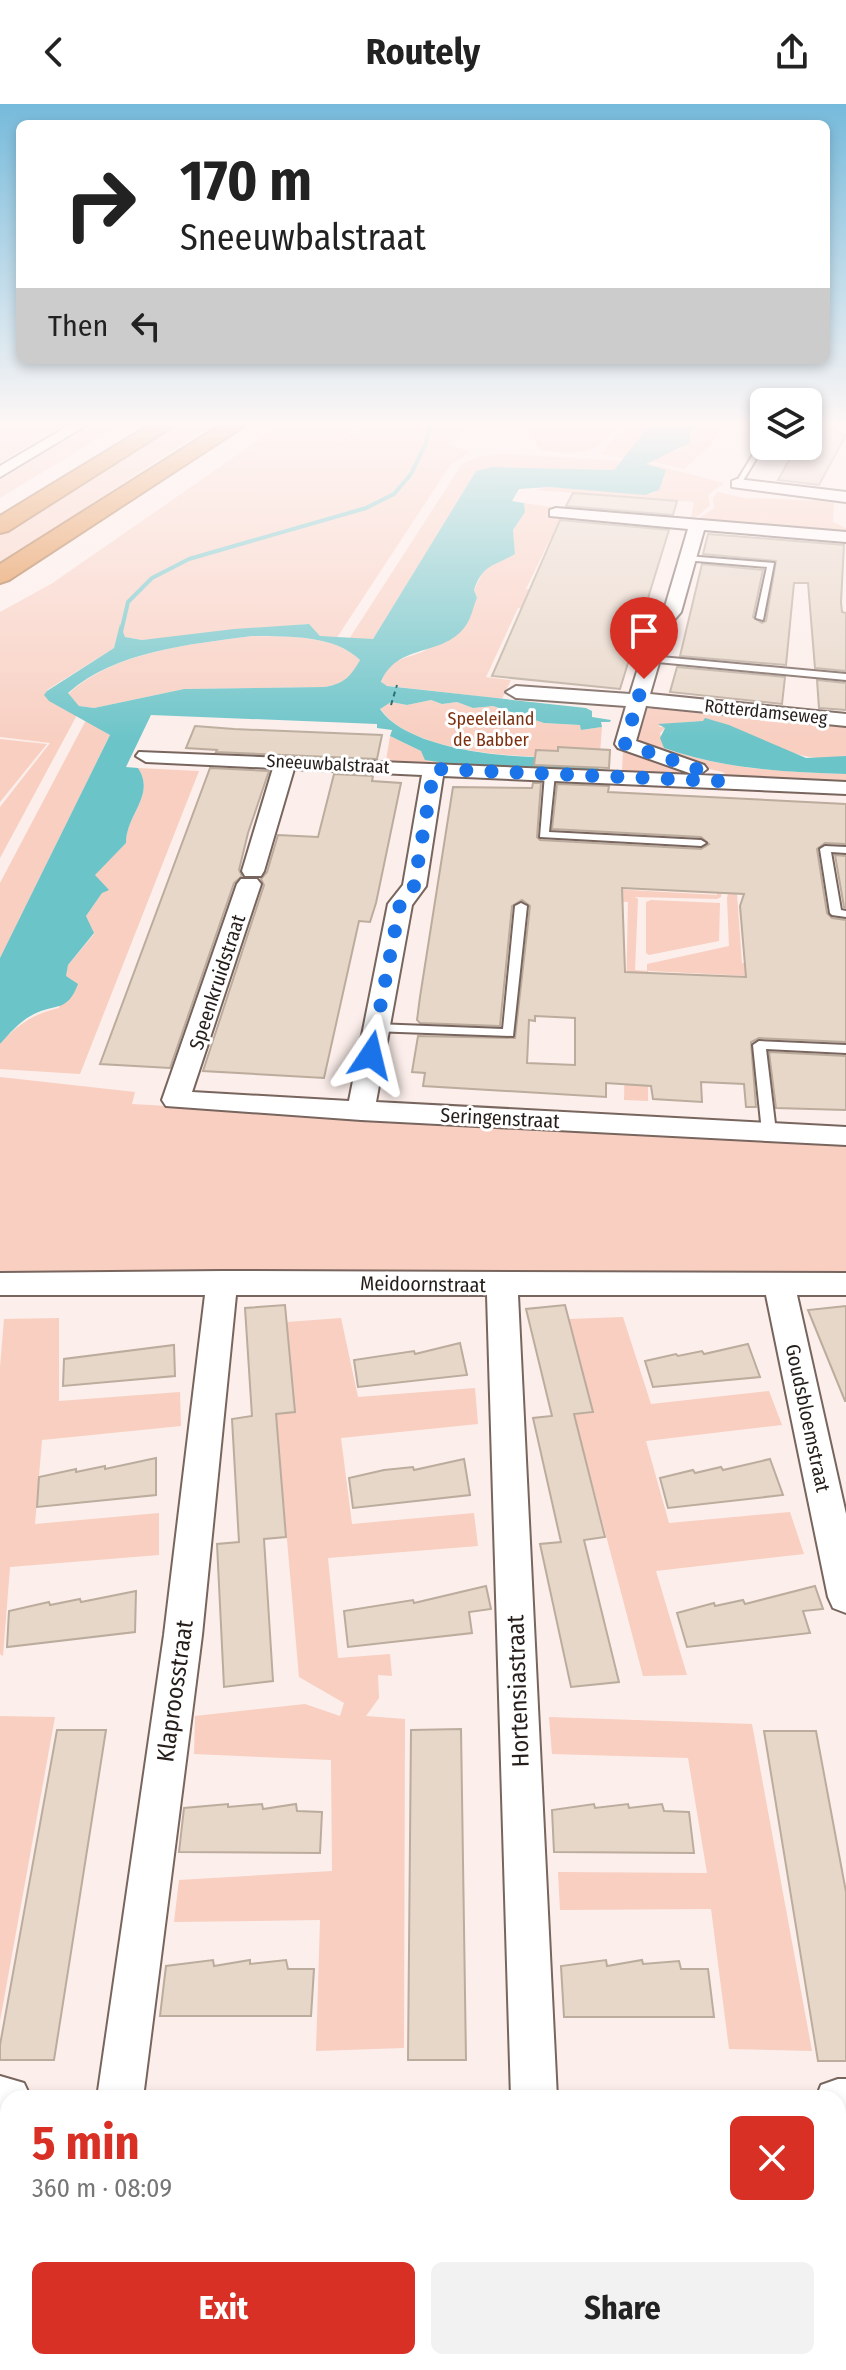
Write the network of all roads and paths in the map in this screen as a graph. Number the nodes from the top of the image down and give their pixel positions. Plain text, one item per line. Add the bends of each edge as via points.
1 (68, 532) edge
2 (695, 532) edge
3 (781, 532) edge
4 (846, 537) edge
5 (687, 558) junction
6 (0, 575) edge
7 (760, 618) dead end
8 (650, 659) junction
9 (846, 677) edge
10 (516, 692) dead end
11 (637, 699) junction
12 (846, 720) edge
13 (146, 756) dead end
14 (285, 763) junction
15 (434, 769) junction
16 (550, 774) junction
17 (718, 781) junction
18 (846, 788) edge
19 (701, 843) dead end
20 (846, 850) edge
21 (521, 906) dead end
22 (846, 914) edge
23 (376, 1028) junction
24 (846, 1049) edge
25 (184, 1079) joint
26 (361, 1111) junction
27 (769, 1132) junction
28 (846, 1136) edge
29 (222, 1282) junction
30 (0, 1284) edge
31 (846, 1284) edge
32 (502, 1285) junction
33 (780, 1286) junction
34 (846, 1597) edge
35 (121, 2090) edge
36 (534, 2090) edge

1 - 6 highway
2 - 5 street
3 - 4 street
5 - 7 lane via 771,565
5 - 8 street via 672,612 661,623
8 - 9 lane
8 - 11 street
10 - 11 street, Rotterdamseweg
11 - 12 street, Rotterdamseweg
11 - 17 street via 625,744 706,771
13 - 14 street, Sneeuwbalstraat
14 - 15 street, Sneeuwbalstraat
14 - 25 street, Speenkruidstraat
15 - 16 street, Sneeuwbalstraat
15 - 23 street via 414,886 400,904
16 - 17 street, Sneeuwbalstraat
16 - 19 lane via 544,835
17 - 18 street, Sneeuwbalstraat
20 - 22 lane via 825,849 836,913
21 - 23 lane via 509,1033
23 - 26 street
24 - 27 lane via 759,1045
25 - 26 street, Seringenstraat via 176,1100
26 - 27 street, Seringenstraat
27 - 28 street, Seringenstraat
29 - 30 street, Meidoornstraat
29 - 32 street, Meidoornstraat
29 - 35 street, Klaproosstraat via 183,1635
31 - 33 street, Meidoornstraat
32 - 33 street, Meidoornstraat
32 - 36 street, Hortensiastraat
33 - 34 street, Goudsbloemstraat

